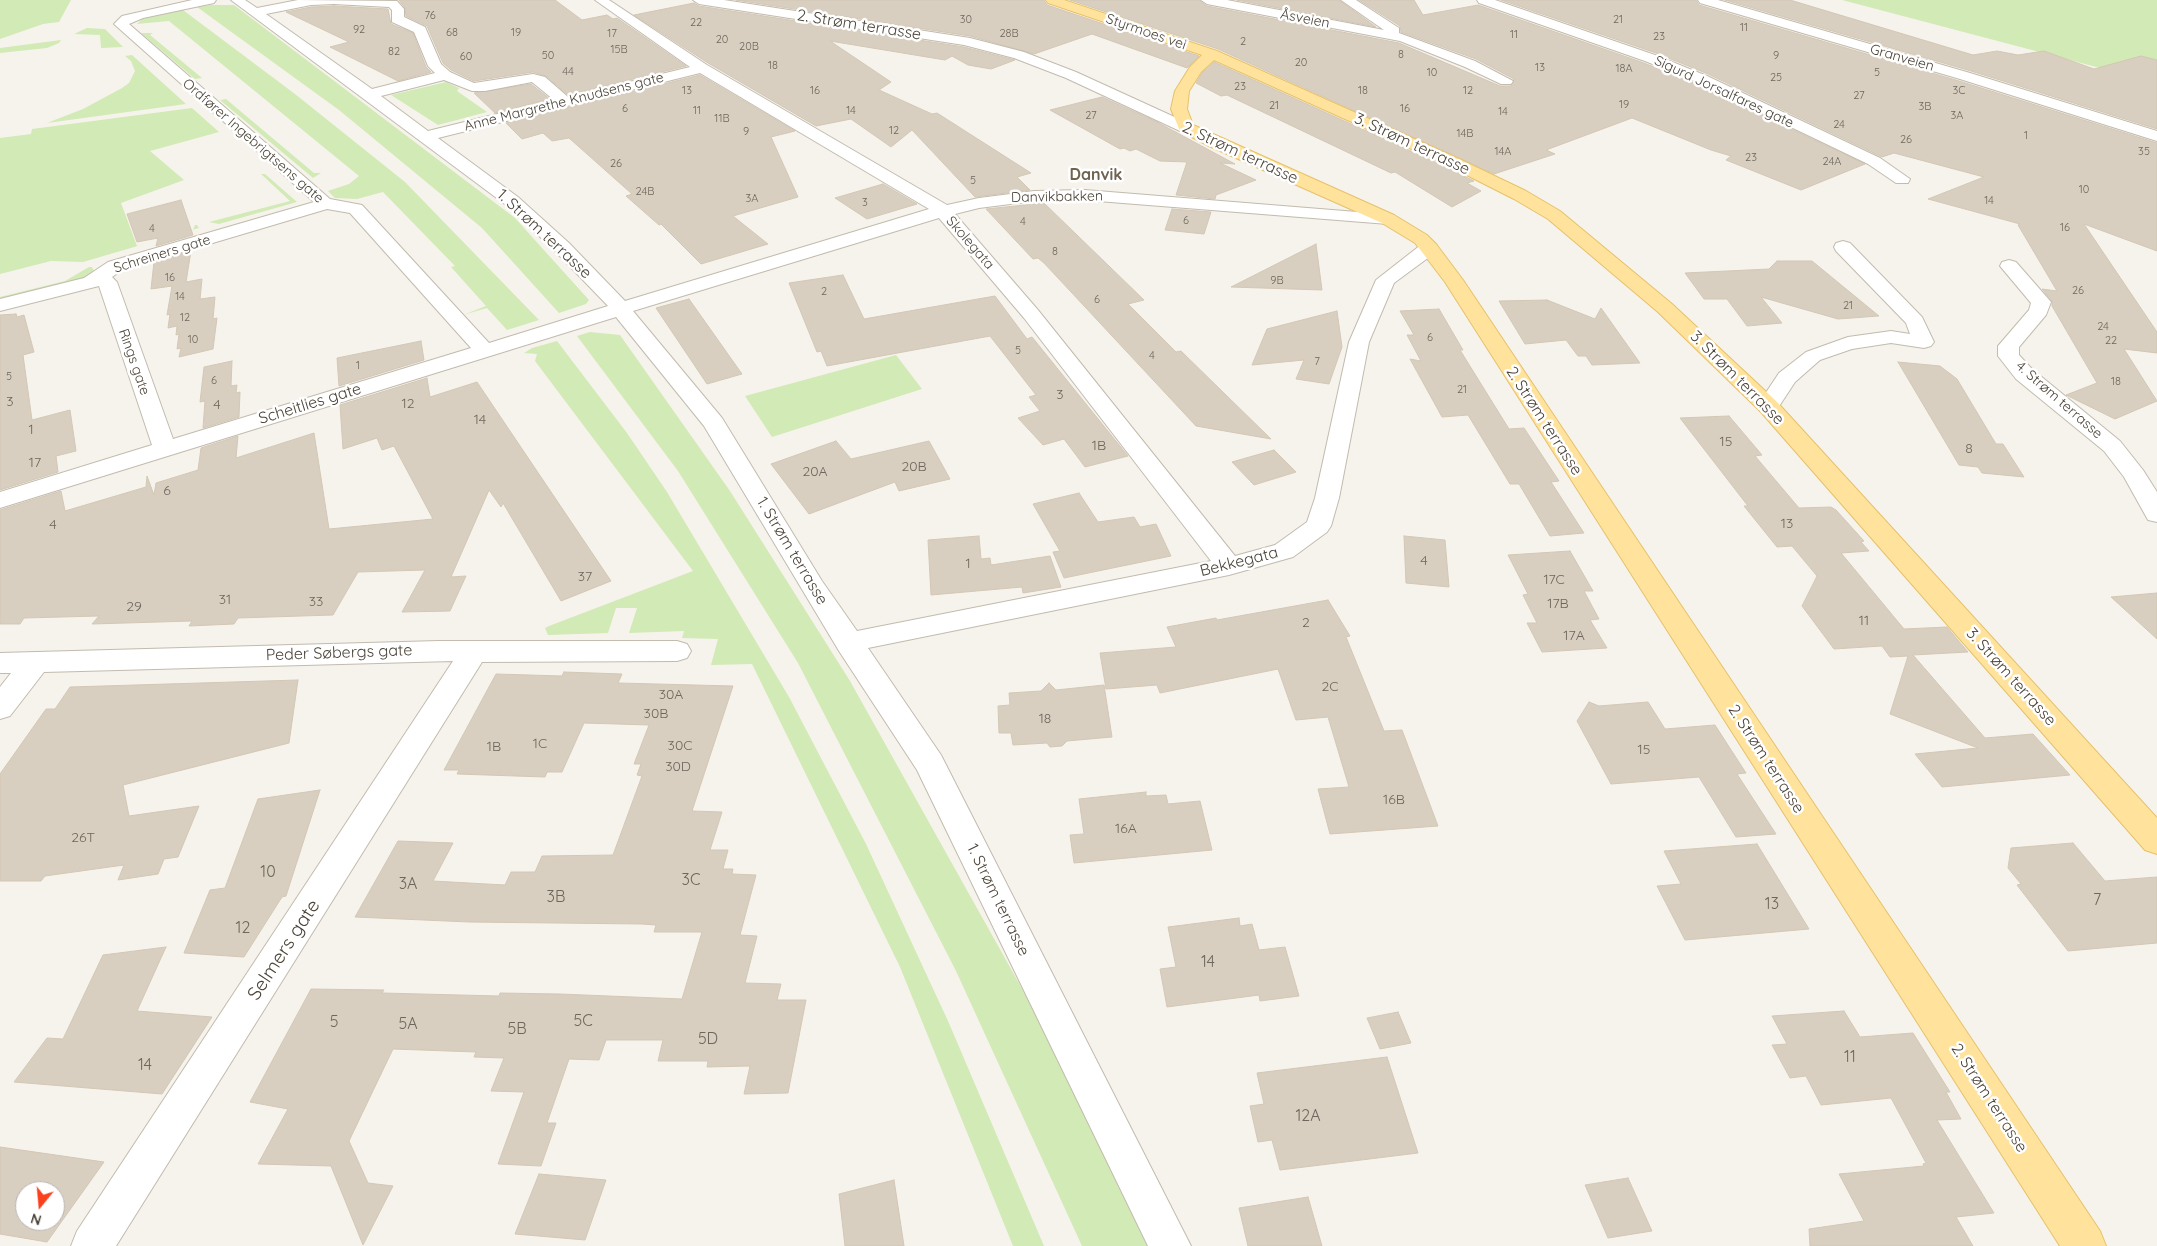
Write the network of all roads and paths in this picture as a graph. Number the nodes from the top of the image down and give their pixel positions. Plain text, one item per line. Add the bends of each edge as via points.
1 (210, 0) edge
2 (334, 0) edge
3 (339, 0) edge
4 (601, 0) edge
5 (699, 0) edge
6 (1052, 0) edge
7 (1207, 0) edge
8 (1347, 0) edge
9 (1483, 0) edge
10 (1704, 0) edge
11 (246, 6) edge
12 (1403, 38) junction
13 (1212, 54) junction
14 (702, 68) junction
15 (445, 75) junction
16 (1506, 81) dead end
17 (370, 94) junction
18 (565, 102) junction
19 (1186, 128) junction
20 (426, 136) junction
21 (2157, 136) edge
22 (1902, 180) dead end
23 (326, 204) junction
24 (942, 210) junction
25 (1388, 218) junction
26 (1843, 247) dead end
27 (1429, 248) junction
28 (2009, 266) dead end
29 (99, 278) junction
30 (0, 305) edge
31 (620, 308) junction
32 (484, 350) junction
33 (1768, 406) junction
34 (165, 449) junction
35 (0, 500) edge
36 (2157, 514) edge
37 (1229, 566) junction
38 (849, 644) junction
39 (677, 651) dead end
40 (474, 652) junction
41 (36, 662) junction
42 (0, 663) edge
43 (0, 708) edge
44 (2157, 840) edge
45 (92, 1246) edge
46 (1170, 1246) edge
47 (2086, 1246) edge

1 - 23 street, Ordfører Ingebrigtsens gate via 140,15 121,24
2 - 11 street
3 - 15 street via 393,4 398,8 397,19 420,30 436,66
4 - 14 street, Skolegata
5 - 19 street, 2. Strøm terrasse via 974,43 1019,55 1071,75
6 - 13 main road, Styrmoes vei
7 - 12 street, Åsveien
8 - 12 street, Åsveien
9 - 22 street, Sigurd Jorsalfares gate via 1702,79 1874,161
10 - 21 street, Granveien
11 - 17 street, 1. Strøm terrasse
12 - 16 street, Åsveien
13 - 19 main road via 1182,91 1179,109
13 - 33 main road, 3. Strøm terrasse via 1451,161 1520,195 1554,216 1665,308
14 - 18 street, Anne Margrethe Knudsens gate
14 - 24 street, Skolegata
15 - 17 street
15 - 18 street via 472,86 485,87 533,78 540,80
17 - 20 street, 1. Strøm terrasse
18 - 20 street, Anne Margrethe Knudsens gate
19 - 25 main road, 2. Strøm terrasse
20 - 31 street, 1. Strøm terrasse via 512,201 562,247
23 - 29 street, Schreiners gate via 115,266
23 - 32 street, Ordfører Ingebrigtsens gate via 356,209
24 - 25 street, Danvikbakken via 1005,198 1085,195
24 - 31 street, Danvikbakken
24 - 37 street, Skolegata via 1031,314
25 - 27 main road, 2. Strøm terrasse via 1417,236
26 - 33 street via 1915,321 1924,342 1891,338 1848,344 1813,356 1787,378
27 - 37 street, Bekkegata via 1386,280 1359,342 1327,498 1318,526 1284,551
27 - 47 main road, 2. Strøm terrasse
28 - 36 street, 4. Strøm terrasse via 2041,302 2031,322 2008,346 2009,356 2024,374 2112,446 2135,475
29 - 30 street, Schreiners gate
29 - 34 street, Rings gate via 107,282
31 - 32 street, Scheitlies gate
31 - 38 street, 1. Strøm terrasse via 714,423
32 - 34 street, Scheitlies gate
33 - 44 main road, 3. Strøm terrasse
34 - 35 street, Scheitlies gate
37 - 38 street, Bekkegata via 870,637
38 - 46 street, 1. Strøm terrasse via 937,777
39 - 40 street, Peder Søbergs gate
40 - 41 street, Peder Søbergs gate
40 - 45 street, Selmers gate
41 - 42 street, Peder Søbergs gate
41 - 43 street

